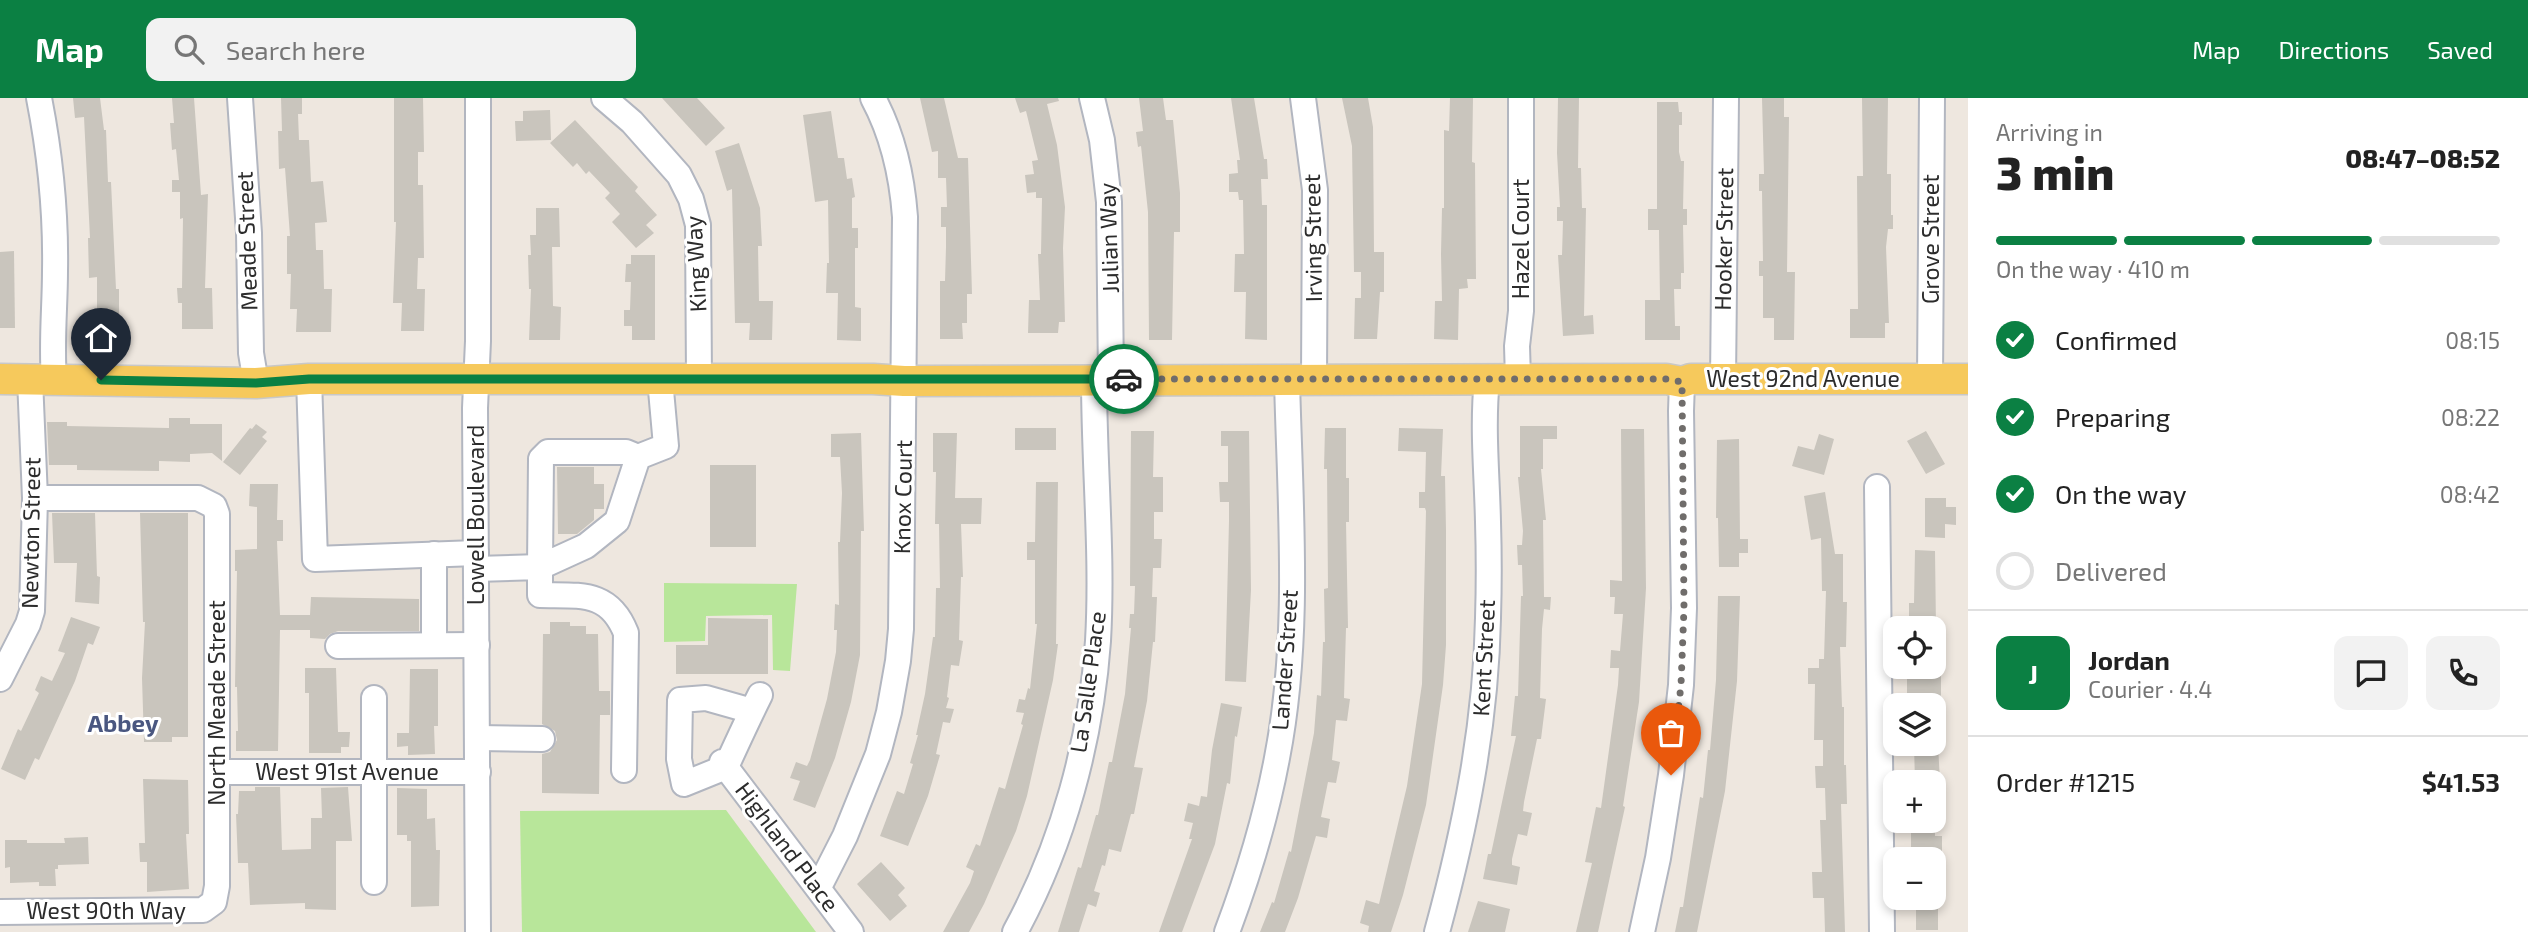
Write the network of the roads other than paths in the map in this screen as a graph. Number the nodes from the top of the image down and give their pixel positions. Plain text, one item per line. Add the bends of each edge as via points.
1 (40, 98) edge
2 (240, 98) edge
3 (478, 98) edge
4 (604, 98) edge
5 (873, 98) edge
6 (1092, 98) edge
7 (1303, 98) edge
8 (1521, 98) edge
9 (1726, 98) edge
10 (1932, 98) edge
11 (0, 379) edge
12 (42, 379) junction
13 (309, 379) junction
14 (477, 379) junction
15 (660, 379) junction
16 (699, 379) junction
17 (1102, 379) junction
18 (1487, 379) junction
19 (1518, 379) junction
20 (1930, 379) junction
21 (1968, 379) edge
22 (1301, 380) junction
23 (1723, 380) junction
24 (904, 381) junction
25 (1682, 382) junction
26 (256, 383) junction
27 (638, 457) junction
28 (1877, 487) dead end
29 (34, 499) junction
30 (434, 554) junction
31 (476, 561) junction
32 (540, 567) junction
33 (434, 645) junction
34 (477, 645) junction
35 (338, 646) dead end
36 (0, 679) edge
37 (374, 698) dead end
38 (478, 738) junction
39 (542, 739) dead end
40 (724, 765) junction
41 (624, 770) dead end
42 (217, 772) junction
43 (478, 772) junction
44 (374, 773) junction
45 (374, 882) dead end
46 (819, 887) junction
47 (211, 906) joint
48 (0, 912) edge
49 (478, 932) edge
50 (851, 932) edge
51 (1015, 932) edge
52 (1227, 932) edge
53 (1437, 932) edge
54 (1642, 932) edge
55 (1882, 932) edge

1 - 12 street, Newton Street via 55,269 52,349
2 - 26 street, Meade Street
3 - 14 street, Lowell Boulevard
4 - 16 street, King Way via 679,175 691,199 698,225
5 - 24 street, Knox Court via 899,165 903,191
6 - 17 street, Julian Way via 1109,202
7 - 22 street, Irving Street via 1315,190
8 - 19 street, Hazel Court
9 - 23 street, Hooker Street
10 - 20 street, Grove Street
11 - 12 main road, West 92nd Avenue
12 - 26 main road, West 92nd Avenue
12 - 29 street, Newton Street
13 - 14 main road, West 92nd Avenue
13 - 26 main road, West 92nd Avenue
13 - 30 street via 315,559
14 - 15 main road, West 92nd Avenue
14 - 31 street, Lowell Boulevard
15 - 16 main road, West 92nd Avenue
15 - 27 street via 666,446
16 - 24 main road, West 92nd Avenue
17 - 22 main road, West 92nd Avenue
17 - 24 main road, West 92nd Avenue
17 - 51 street, La Salle Place via 1093,681 1068,806 1043,877
18 - 19 main road, West 92nd Avenue
18 - 22 main road, West 92nd Avenue
18 - 53 street, Kent Street via 1486,670 1471,787
19 - 25 main road, West 92nd Avenue
20 - 21 main road, West 92nd Avenue
20 - 23 main road, West 92nd Avenue
22 - 52 street, Lander Street via 1286,689 1278,757
23 - 25 main road, West 92nd Avenue
24 - 46 street, Knox Court via 898,661 878,754
25 - 54 street via 1681,685 1658,858
27 - 32 street via 617,521 586,546
27 - 32 street via 626,452 548,452 541,459
28 - 55 street
29 - 36 street, Newton Street via 32,611
29 - 42 street, North Meade Street via 198,499 214,506
30 - 31 street
30 - 33 street
31 - 32 street
31 - 34 street, Lowell Boulevard
32 - 41 street via 540,595 586,597 607,604 619,616 626,633
33 - 34 street
33 - 35 street
34 - 38 street, Lowell Boulevard
37 - 44 street
38 - 39 street
38 - 43 street, Lowell Boulevard
40 - 40 street via 756,703 680,700 679,759 684,784
40 - 46 street, Highland Place
42 - 44 street, West 91st Avenue
42 - 47 street, North Meade Street via 216,886
43 - 44 street, West 91st Avenue
43 - 49 street, Lowell Boulevard
44 - 45 street
46 - 50 street, Highland Place
47 - 48 street, West 90th Way via 195,911

